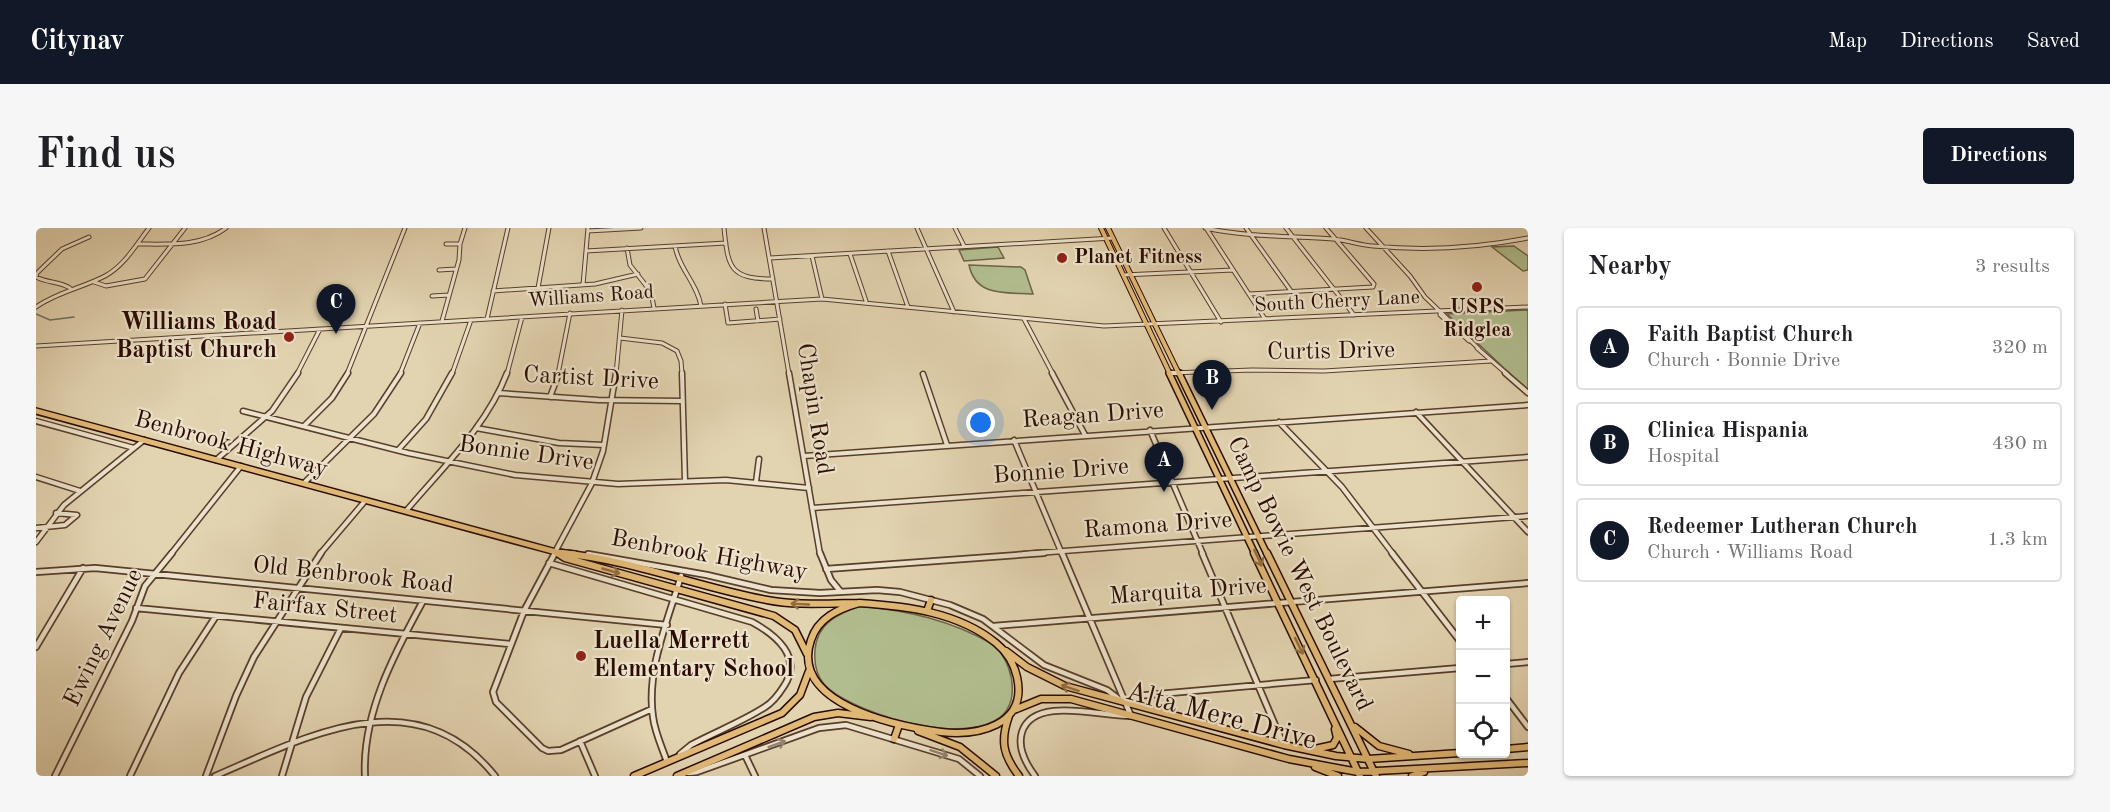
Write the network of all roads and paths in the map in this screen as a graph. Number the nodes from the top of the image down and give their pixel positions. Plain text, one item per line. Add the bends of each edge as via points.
1 (149, 228) edge
2 (185, 228) edge
3 (226, 228) edge
4 (405, 228) edge
5 (465, 228) edge
6 (508, 228) edge
7 (549, 228) edge
8 (641, 228) edge
9 (724, 228) edge
10 (764, 228) edge
11 (917, 228) edge
12 (955, 228) edge
13 (1101, 228) edge
14 (1108, 228) edge
15 (1164, 228) edge
16 (1206, 228) edge
17 (1246, 228) edge
18 (1286, 228) edge
19 (1326, 228) edge
20 (1366, 228) edge
21 (588, 229) edge
22 (89, 237) dead end
23 (1253, 237) junction
24 (1528, 237) edge
25 (1106, 238) junction
26 (1113, 238) junction
27 (1295, 239) junction
28 (1335, 239) junction
29 (173, 243) junction
30 (726, 243) junction
31 (137, 244) junction
32 (447, 244) dead end
33 (460, 244) junction
34 (675, 246) junction
35 (964, 246) junction
36 (1383, 247) junction
37 (627, 248) junction
38 (926, 248) junction
39 (586, 250) junction
40 (888, 251) junction
41 (850, 253) junction
42 (812, 255) junction
43 (770, 258) junction
44 (456, 269) junction
45 (439, 270) dead end
46 (1233, 270) junction
47 (1191, 272) junction
48 (638, 274) junction
49 (1123, 275) junction
50 (1131, 275) junction
51 (773, 279) junction
52 (93, 281) junction
53 (583, 285) junction
54 (70, 288) junction
55 (538, 288) junction
56 (1334, 290) junction
57 (493, 291) junction
58 (1292, 292) junction
59 (1249, 294) junction
60 (432, 296) dead end
61 (449, 296) junction
62 (822, 299) junction
63 (777, 301) junction
64 (866, 301) junction
65 (725, 304) junction
66 (701, 306) junction
67 (36, 307) edge
68 (908, 307) junction
69 (1528, 307) edge
70 (654, 308) junction
71 (756, 309) dead end
72 (622, 310) junction
73 (954, 312) junction
74 (1440, 312) junction
75 (570, 314) junction
76 (522, 316) junction
77 (1354, 316) junction
78 (487, 319) junction
79 (1024, 319) junction
80 (471, 320) junction
81 (780, 320) junction
82 (1266, 320) junction
83 (442, 321) junction
84 (758, 321) junction
85 (1221, 322) junction
86 (420, 323) junction
87 (365, 326) junction
88 (1147, 326) junction
89 (1156, 326) junction
90 (320, 329) junction
91 (620, 338) junction
92 (36, 346) edge
93 (1479, 349) joint
94 (1491, 361) junction
95 (923, 374) dead end
96 (1171, 374) junction
97 (1179, 374) junction
98 (498, 393) junction
99 (1528, 393) edge
100 (550, 397) junction
101 (613, 400) junction
102 (682, 401) junction
103 (1528, 405) edge
104 (36, 411) edge
105 (243, 411) dead end
106 (1415, 412) junction
107 (267, 417) junction
108 (36, 421) edge
109 (1279, 422) junction
110 (304, 426) junction
111 (1196, 426) junction
112 (1204, 426) junction
113 (476, 428) junction
114 (1150, 430) junction
115 (1085, 435) junction
116 (352, 437) junction
117 (144, 440) junction
118 (1014, 440) junction
119 (604, 445) junction
120 (947, 445) junction
121 (135, 448) junction
122 (399, 450) junction
123 (804, 456) junction
124 (1528, 458) edge
125 (759, 459) dead end
126 (216, 460) junction
127 (449, 461) junction
128 (1462, 462) junction
129 (241, 466) junction
130 (1328, 471) junction
131 (36, 477) edge
132 (1220, 478) junction
133 (1231, 478) junction
134 (685, 481) junction
135 (1173, 481) junction
136 (756, 482) junction
137 (304, 483) junction
138 (592, 483) junction
139 (808, 488) junction
140 (81, 491) junction
141 (1035, 492) junction
142 (366, 500) junction
143 (812, 508) junction
144 (406, 511) junction
145 (56, 513) junction
146 (1528, 516) edge
147 (1514, 518) junction
148 (46, 527) junction
149 (1373, 527) junction
150 (36, 528) edge
151 (1528, 532) edge
152 (1259, 536) junction
153 (1248, 537) junction
154 (1197, 541) junction
155 (36, 542) edge
156 (1061, 551) junction
157 (556, 552) junction
158 (549, 563) junction
159 (83, 568) junction
160 (826, 569) junction
161 (36, 572) edge
162 (153, 575) junction
163 (681, 575) junction
164 (1528, 583) edge
165 (298, 588) junction
166 (677, 590) junction
167 (840, 591) junction
168 (1422, 591) junction
169 (674, 600) junction
170 (931, 600) junction
171 (423, 601) junction
172 (1291, 602) junction
173 (859, 603) junction
174 (1278, 603) junction
175 (1225, 607) junction
176 (136, 608) junction
177 (524, 611) junction
178 (927, 611) junction
179 (216, 616) junction
180 (1088, 618) junction
181 (276, 622) junction
182 (667, 625) junction
183 (994, 626) junction
184 (340, 629) junction
185 (1456, 634) edge
186 (404, 635) junction
187 (510, 644) junction
188 (36, 647) edge
189 (1002, 648) junction
190 (808, 657) junction
191 (1528, 662) edge
192 (1510, 664) edge
193 (1456, 668) edge
194 (809, 670) junction
195 (1329, 679) junction
196 (1316, 680) junction
197 (1258, 686) junction
198 (1319, 688) junction
199 (1510, 703) edge
200 (1126, 705) junction
201 (1342, 705) junction
202 (652, 709) junction
203 (1012, 713) junction
204 (1131, 716) junction
205 (372, 722) junction
206 (900, 725) junction
207 (1528, 727) edge
208 (894, 739) junction
209 (580, 741) junction
210 (1284, 745) junction
211 (289, 746) junction
212 (1528, 747) edge
213 (1510, 749) edge
214 (1306, 750) junction
215 (1456, 753) edge
216 (745, 755) junction
217 (1422, 755) junction
218 (1351, 757) junction
219 (1368, 759) junction
220 (670, 760) junction
221 (1299, 761) junction
222 (1528, 763) edge
223 (1431, 769) junction
224 (1359, 774) edge
225 (1375, 774) edge
226 (679, 775) edge
227 (55, 776) edge
228 (130, 776) edge
229 (206, 776) edge
230 (215, 776) edge
231 (282, 776) edge
232 (365, 776) edge
233 (495, 776) edge
234 (595, 776) edge
235 (634, 776) edge
236 (755, 776) edge
237 (980, 776) edge
238 (996, 776) edge
239 (1019, 776) edge
240 (1035, 776) edge
241 (1338, 776) edge
242 (1412, 776) edge

1 - 31 street
2 - 29 street
3 - 29 street via 213,237
4 - 87 street
5 - 33 street
6 - 57 street
7 - 55 street
8 - 21 street
9 - 30 street
10 - 43 street, Chapin Road
11 - 38 street
12 - 35 street
13 - 25 main road, Camp Bowie West Boulevard
14 - 26 main road, Camp Bowie West Boulevard
15 - 47 street
16 - 23 street
16 - 46 street
17 - 23 street
18 - 27 street
19 - 28 street
20 - 36 street
21 - 39 street
22 - 54 street via 62,249 37,273 40,280 61,281
23 - 27 street
23 - 58 street
24 - 36 street via 1472,247
25 - 26 street
25 - 35 street
25 - 49 main road, Camp Bowie West Boulevard
26 - 50 main road, Camp Bowie West Boulevard
27 - 28 street
27 - 56 street
28 - 36 street
28 - 56 street via 1374,286
29 - 31 street
29 - 52 street via 145,279 111,285
30 - 34 street
30 - 51 street via 729,266 737,274 749,279
31 - 52 street via 117,267
32 - 33 street
33 - 44 street
34 - 37 street
34 - 66 street via 678,263 700,295
35 - 38 street
36 - 74 street
37 - 39 street
37 - 48 street via 630,265
38 - 40 street
38 - 73 street
39 - 53 street
40 - 41 street
40 - 68 street
41 - 42 street
41 - 64 street
42 - 43 street
42 - 62 street
43 - 51 street, Chapin Road
44 - 45 street
44 - 61 street
46 - 47 street
46 - 59 street
47 - 50 street
47 - 85 street
48 - 53 street
48 - 70 street via 651,292
49 - 50 street
49 - 88 main road, Camp Bowie West Boulevard
50 - 89 main road, Camp Bowie West Boulevard
51 - 63 street, Chapin Road
52 - 54 street
53 - 55 street
54 - 67 street
55 - 57 street
56 - 58 street
56 - 77 street
57 - 78 street
58 - 59 street
59 - 82 street
60 - 61 street
61 - 83 street
62 - 63 street, Williams Road
62 - 64 street, Williams Road
63 - 65 street, Williams Road
63 - 81 street, Chapin Road
64 - 68 street, Williams Road
65 - 66 street, Williams Road
65 - 84 street via 728,323
66 - 70 street, Williams Road
68 - 73 street, Williams Road
69 - 74 street, South Cherry Lane
70 - 72 street, Williams Road
71 - 84 street
72 - 75 street, Williams Road
72 - 91 street
73 - 79 street, Williams Road
74 - 77 street, South Cherry Lane
74 - 93 street
75 - 76 street, Williams Road
75 - 100 street via 561,367
76 - 78 street, Williams Road
76 - 98 street
77 - 82 street, South Cherry Lane
78 - 80 street, Williams Road
79 - 88 street, Williams Road
79 - 115 street
80 - 83 street, Williams Road
80 - 122 street via 447,388
81 - 84 street
81 - 123 street, Chapin Road
82 - 85 street, South Cherry Lane
83 - 86 street, Williams Road
85 - 89 street, South Cherry Lane
86 - 87 street, Williams Road
86 - 116 street via 408,358 384,402
87 - 90 street, Williams Road
87 - 110 street via 344,380 324,408
88 - 89 street, South Cherry Lane
88 - 96 main road, Camp Bowie West Boulevard
89 - 97 main road, Camp Bowie West Boulevard
90 - 92 street, Williams Road
90 - 107 street via 288,390
91 - 101 street
91 - 102 street via 662,343 677,351
93 - 94 street
94 - 97 street, Curtis Drive via 1324,371
94 - 99 street
95 - 120 street
96 - 97 street, Curtis Drive
96 - 111 main road, Camp Bowie West Boulevard
97 - 112 main road, Camp Bowie West Boulevard
98 - 100 street, Cartist Drive
98 - 113 street
100 - 101 street, Cartist Drive
101 - 102 street, Cartist Drive
101 - 119 street
102 - 134 street
103 - 106 street, Reagan Drive
104 - 117 main road, Benbrook Highway
105 - 107 street, Bonnie Drive
106 - 109 street, Reagan Drive
106 - 128 street
107 - 110 street, Bonnie Drive
107 - 126 street
108 - 121 street
109 - 112 street, Reagan Drive
109 - 130 street
110 - 116 street, Bonnie Drive
111 - 112 street, Reagan Drive
111 - 114 street, Reagan Drive
111 - 132 main road, Camp Bowie West Boulevard
112 - 133 main road, Camp Bowie West Boulevard
113 - 119 street
113 - 127 street
114 - 115 street, Reagan Drive
114 - 135 street
115 - 118 street, Reagan Drive
116 - 122 street, Bonnie Drive
116 - 137 street
117 - 121 street
117 - 126 main road, Benbrook Highway
118 - 120 street, Reagan Drive
118 - 141 street
119 - 138 street
120 - 123 street, Reagan Drive
121 - 140 street
122 - 127 street, Bonnie Drive
123 - 139 street, Chapin Road
124 - 128 street, Bonnie Drive
125 - 136 street
126 - 129 main road, Benbrook Highway
127 - 138 street, Bonnie Drive via 515,475
127 - 144 street
128 - 130 street, Bonnie Drive
128 - 147 street
129 - 137 main road, Benbrook Highway
129 - 162 street, Ewing Avenue
130 - 133 street, Bonnie Drive
130 - 149 street
131 - 140 street
132 - 133 street, Bonnie Drive
132 - 135 street, Bonnie Drive
132 - 153 main road, Camp Bowie West Boulevard
133 - 152 main road, Camp Bowie West Boulevard
134 - 136 street, Bonnie Drive
134 - 138 street, Bonnie Drive
135 - 141 street, Bonnie Drive
135 - 154 street
136 - 139 street, Bonnie Drive
137 - 142 main road, Benbrook Highway
138 - 157 street
139 - 143 street, Chapin Road
140 - 145 street
141 - 143 street, Bonnie Drive
141 - 156 street
142 - 144 main road, Benbrook Highway
142 - 165 street via 323,549
143 - 160 street, Chapin Road
144 - 157 main road, Benbrook Highway
145 - 148 street
145 - 148 street via 77,515 68,525
146 - 147 street, Ramona Drive
147 - 149 street, Ramona Drive
147 - 151 street
148 - 150 street
148 - 155 street
149 - 152 street, Ramona Drive
149 - 168 street
152 - 153 street, Ramona Drive
152 - 172 main road, Camp Bowie West Boulevard
153 - 154 street, Ramona Drive
153 -> 174 main road, Camp Bowie West Boulevard
154 - 156 street, Ramona Drive
154 - 175 street
156 - 160 street, Ramona Drive
156 - 180 street
157 - 158 street
157 - 163 main road, Benbrook Highway
157 -> 166 main road, Benbrook Highway via 565,558
158 - 169 street, Benbrook Highway
158 - 177 street
159 - 161 street, Old Benbrook Road
159 - 162 street, Old Benbrook Road
159 - 188 street
160 - 167 street, Chapin Road
162 - 165 street, Old Benbrook Road
162 - 176 street, Ewing Avenue
163 - 166 street
163 - 167 street, Benbrook Highway via 707,575 771,590
173 -> 163 main road, Benbrook Highway via 781,602
164 - 168 street, Marquita Drive
165 - 171 street, Old Benbrook Road
165 - 181 street
166 - 169 street
166 - 190 main road, Benbrook Highway via 782,619 795,630
167 - 170 street, Benbrook Highway via 889,591
168 - 172 street, Marquita Drive
168 - 185 street
169 - 182 street
169 - 220 street, Benbrook Highway via 770,630 783,642 790,671 786,684 767,706
170 - 178 main road
170 - 183 street, Benbrook Highway via 969,611
171 - 177 street, Old Benbrook Road
171 - 186 street
172 - 174 street, Marquita Drive
172 - 195 main road, Camp Bowie West Boulevard
173 - 178 main road, Benbrook Highway
173 - 190 main road via 823,619 812,634
174 - 175 street, Marquita Drive
174 -> 196 main road, Camp Bowie West Boulevard
175 - 180 street, Marquita Drive
175 - 197 street
176 - 179 street, Fairfax Street
176 - 227 street, Ewing Avenue
177 - 182 street, Old Benbrook Road
177 - 187 street
178 - 189 main road, Alta Mere Drive via 970,628
179 - 181 street, Fairfax Street
179 - 228 street via 173,681
180 - 183 street, Marquita Drive
180 - 200 street
181 - 184 street, Fairfax Street
181 - 229 street via 246,672
182 - 202 street
183 - 200 street, Benbrook Highway via 1044,665 1107,690
184 - 186 street, Fairfax Street
184 - 211 street via 306,697
186 - 187 street, Fairfax Street
186 - 205 street
187 - 209 street via 494,685 496,702 548,751
200 -> 189 main road, Alta Mere Drive via 1065,687
189 - 203 main road via 1017,674 1018,692
190 - 194 main road
191 - 192 street
193 - 195 street
194 - 206 main road via 818,685 834,698
194 - 220 main road via 800,695 782,713
195 - 201 main road, Camp Bowie West Boulevard
196 - 197 street
196 - 198 main road, Camp Bowie West Boulevard
197 - 200 street via 1136,696
197 - 210 street
198 - 214 main road via 1337,738 1326,748
198 - 218 main road, Camp Bowie West Boulevard
199 - 207 street
200 - 204 street
200 - 210 main road, Alta Mere Drive
201 - 217 main road via 1354,726 1370,742 1391,751
201 - 219 main road, Camp Bowie West Boulevard
202 - 209 street
202 - 220 street via 654,724
203 - 204 main road, Alta Mere Drive via 1032,702 1052,698 1071,699
203 - 206 main road, Alta Mere Drive via 971,733
203 - 239 main road via 1002,737 1002,748
204 - 221 main road, Alta Mere Drive
204 - 240 street via 1062,710 1035,715 1024,728 1022,752
205 - 211 street via 324,732
205 - 232 street via 364,756
205 - 233 street via 401,722 441,731 470,747
206 - 208 main road
206 - 226 main road via 848,714 825,715
206 - 238 main road via 960,747
216 -> 208 street via 831,725 846,724
208 -> 237 street via 959,759
209 - 234 street
210 - 214 main road, Alta Mere Drive
211 - 230 street
211 - 231 street
212 - 213 main road
214 - 218 main road, Alta Mere Drive
215 - 217 main road, Alta Mere Drive
216 - 226 street
216 - 236 street
217 - 219 main road, Alta Mere Drive
218 - 219 main road, Alta Mere Drive
218 - 224 main road, Camp Bowie West Boulevard
219 - 225 main road, Camp Bowie West Boulevard
220 - 235 main road
221 - 224 main road, Alta Mere Drive
221 - 241 main road
222 - 223 main road, Alta Mere Drive
223 - 225 main road, Alta Mere Drive
223 - 242 main road
224 - 225 main road, Alta Mere Drive

